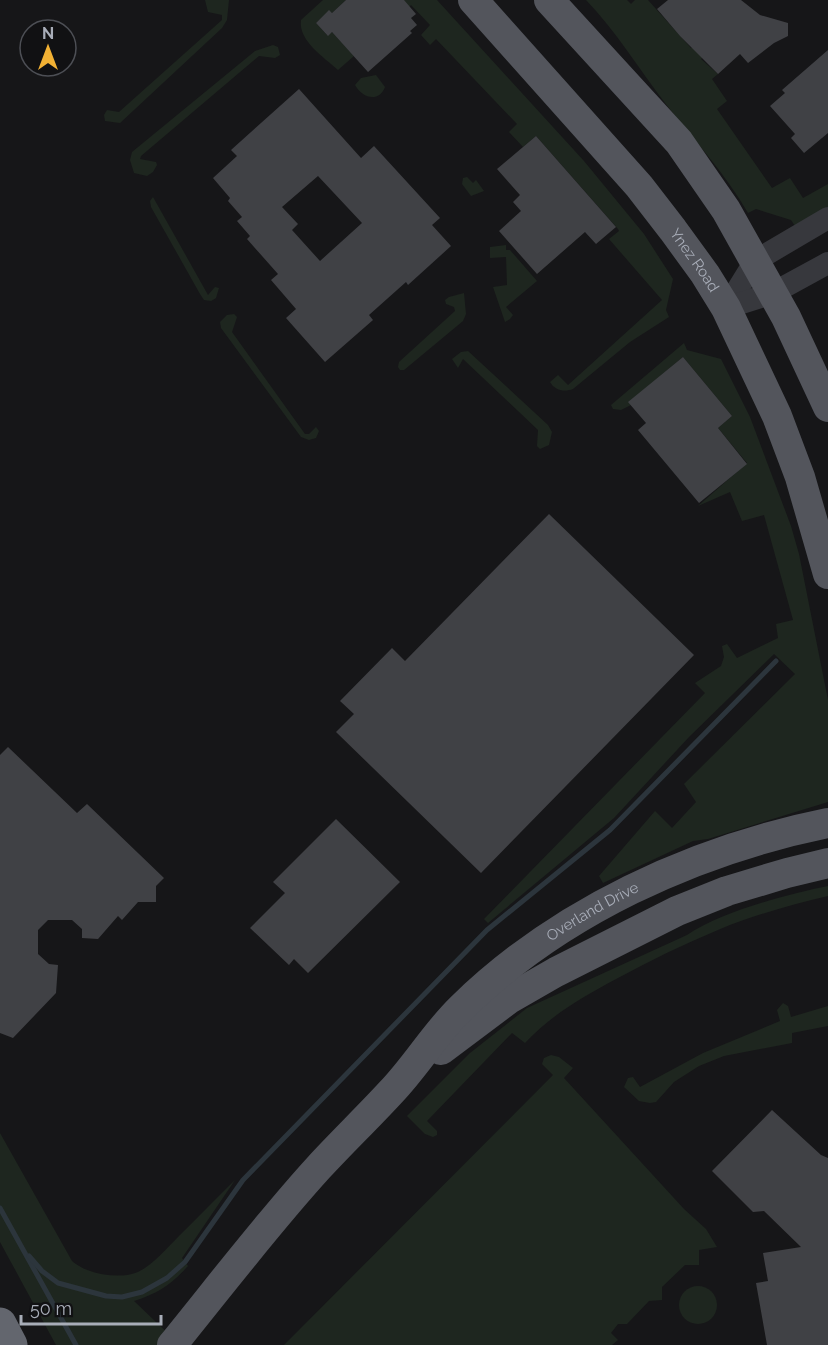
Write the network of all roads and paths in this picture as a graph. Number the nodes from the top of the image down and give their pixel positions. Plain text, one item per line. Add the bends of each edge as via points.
1 (473, 0) edge
2 (549, 0) edge
3 (828, 218) edge
4 (755, 261) junction
5 (828, 263) edge
6 (773, 292) junction
7 (726, 308) junction
8 (828, 407) edge
9 (828, 574) edge
10 (828, 823) edge
11 (828, 864) edge
12 (405, 1077) junction
13 (0, 1324) edge
14 (11, 1345) edge
15 (172, 1345) edge

1 - 7 main road, Ynez Road via 639,186
2 - 4 main road via 679,142 726,210
3 - 4 street
4 - 6 main road
4 - 7 street
5 - 6 street
6 - 7 street
6 - 8 main road
7 - 9 main road, Ynez Road via 777,416 800,477
10 - 12 main road, Overland Drive via 768,837 668,871 567,925 460,1009
11 - 12 main road, Overland Drive via 727,891 628,935 509,999
12 - 15 main road, Overland Drive via 304,1184
13 - 14 highway

